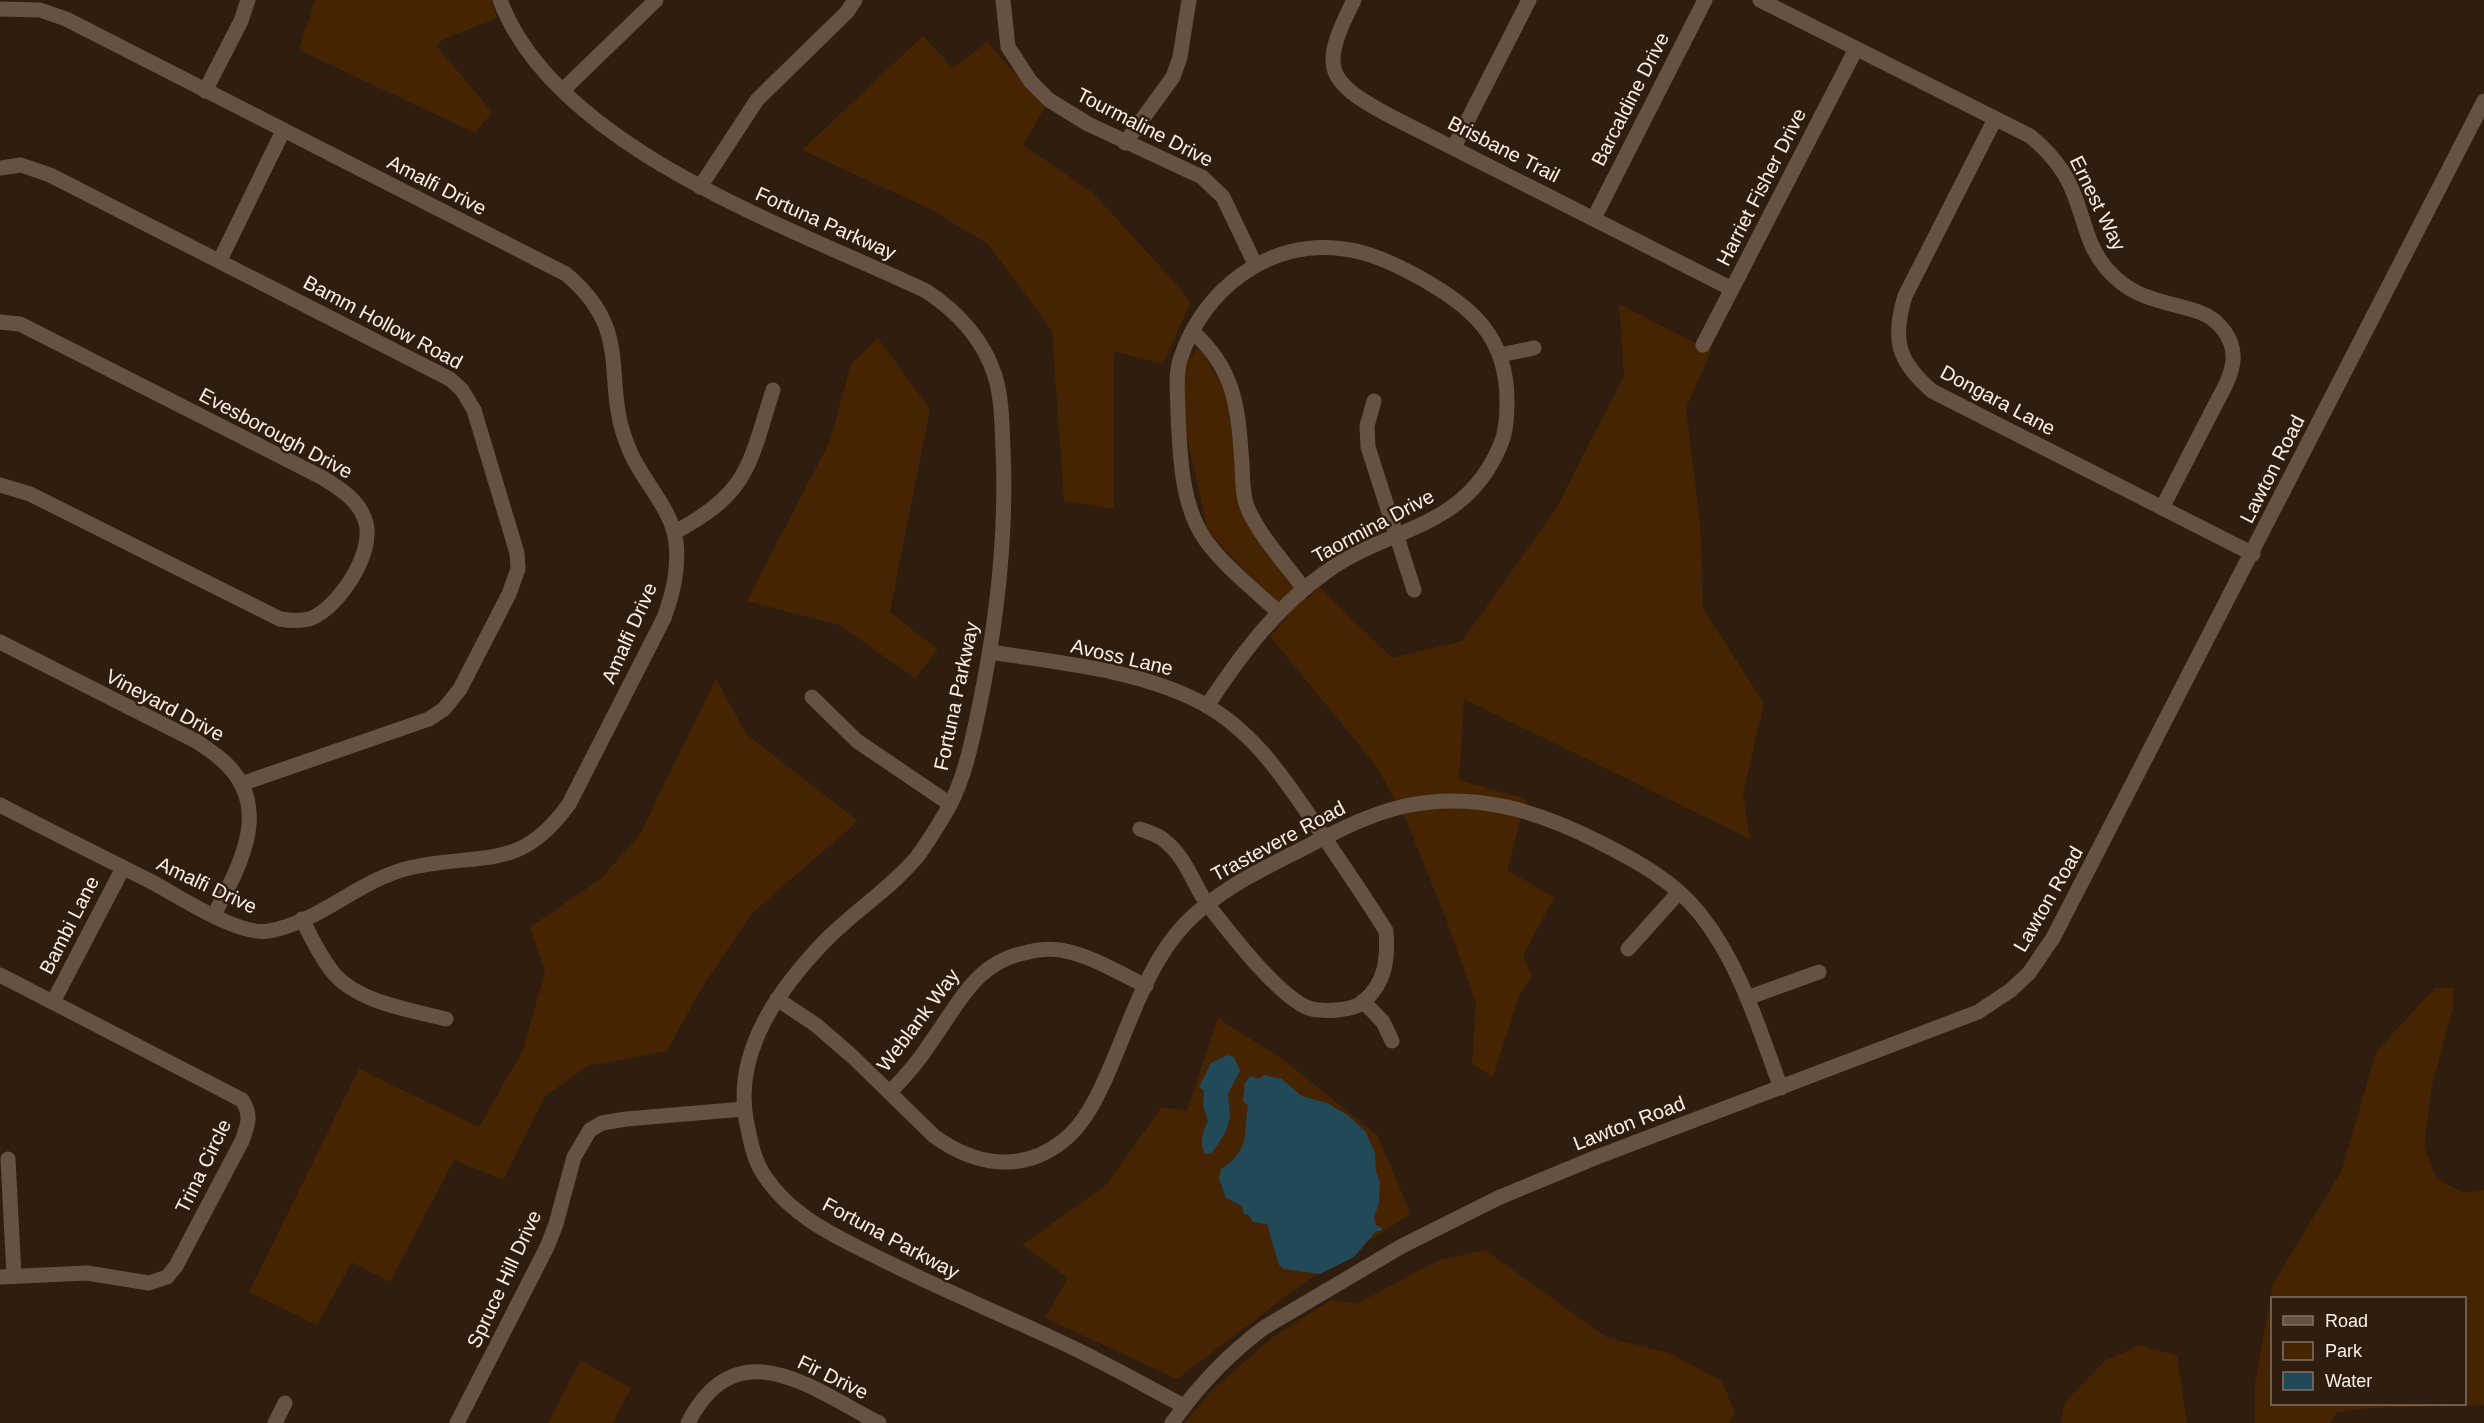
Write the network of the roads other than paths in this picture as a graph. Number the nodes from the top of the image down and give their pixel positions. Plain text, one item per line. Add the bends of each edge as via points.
1 (248, 0) edge
2 (500, 0) edge
3 (656, 0) edge
4 (855, 0) edge
5 (1003, 0) edge
6 (1189, 0) edge
7 (1354, 0) edge
8 (1529, 0) edge
9 (1705, 0) edge
10 (1760, 0) edge
11 (0, 9) edge
12 (1856, 49) junction
13 (563, 90) junction
14 (205, 91) junction
15 (2484, 100) edge
16 (1995, 119) junction
17 (283, 131) junction
18 (1125, 143) junction
19 (1454, 147) junction
20 (0, 168) edge
21 (700, 187) junction
22 (1593, 218) junction
23 (220, 260) junction
24 (1255, 264) junction
25 (1732, 289) junction
26 (0, 322) edge
27 (1192, 331) junction
28 (1703, 345) dead end
29 (1534, 348) dead end
30 (1500, 355) junction
31 (774, 390) dead end
32 (1374, 401) dead end
33 (0, 485) edge
34 (2162, 508) junction
35 (675, 532) junction
36 (1397, 536) junction
37 (2253, 554) junction
38 (1304, 589) junction
39 (1414, 590) dead end
40 (1279, 613) junction
41 (0, 642) edge
42 (991, 652) junction
43 (812, 697) dead end
44 (1208, 706) junction
45 (241, 784) junction
46 (950, 804) junction
47 (0, 805) edge
48 (1140, 829) dead end
49 (1324, 838) junction
50 (123, 868) junction
51 (1679, 892) junction
52 (1207, 903) junction
53 (214, 915) junction
54 (302, 919) junction
55 (1628, 949) dead end
56 (1819, 972) dead end
57 (0, 975) edge
58 (1146, 986) junction
59 (1747, 998) junction
60 (777, 999) junction
61 (1363, 1001) junction
62 (52, 1002) junction
63 (446, 1018) dead end
64 (1392, 1041) dead end
65 (1781, 1088) junction
66 (890, 1092) junction
67 (744, 1109) junction
68 (8, 1159) dead end
69 (7, 1276) edge
70 (285, 1403) dead end
71 (1184, 1406) junction
72 (875, 1422) edge
73 (274, 1423) edge
74 (457, 1423) edge
75 (688, 1423) edge
76 (1172, 1423) edge

1 - 14 street
2 - 13 street, Fortuna Parkway via 525,51
3 - 13 street
4 - 21 street via 757,100
5 - 18 street, Tourmaline Drive via 1008,47 1031,82 1049,100
6 - 18 street via 1173,77
7 - 19 street, Brisbane Trail via 1332,52 1335,74 1345,89
8 - 19 street
9 - 22 street, Barcaldine Drive
10 - 12 street, Ernest Way
11 - 14 street, Amalfi Drive via 40,10 66,19
12 - 16 street, Ernest Way
12 - 25 street, Harriet Fisher Drive
13 - 21 street, Fortuna Parkway via 636,148
14 - 17 street, Amalfi Drive
15 - 37 street, Lawton Road
16 - 34 street, Ernest Way via 2030,136 2061,168 2096,256 2110,273 2157,302 2210,318 2232,344 2230,375
16 - 34 street, Dongara Lane via 1905,296 1898,336 1908,367 1932,391
17 - 23 street
17 - 35 street, Amalfi Drive via 566,274 585,291 607,326 628,447
18 - 24 street, Tourmaline Drive via 1202,177 1218,191 1237,220
19 - 22 street, Brisbane Trail
20 - 23 street, Bamm Hollow Road via 21,165 50,175 189,248
21 - 42 street, Fortuna Parkway via 926,291 963,321 983,349 996,376 1004,483
22 - 25 street, Brisbane Trail
23 - 45 street, Bamm Hollow Road via 450,379 462,390 474,410 517,553 518,569 460,689 444,709 401,731
24 - 27 street, Taormina Drive via 1217,294
24 - 30 street, Taormina Drive via 1306,248 1343,248 1374,256 1452,296 1482,323
25 - 28 street, Harriet Fisher Drive
26 - 33 street, Evesborough Drive via 20,324 323,478 345,491 361,511 366,538 359,562 342,594 326,610 310,619 280,619 30,494
27 - 38 street, Taormina Drive via 1205,343 1231,382 1239,414 1248,509
27 - 40 street, Taormina Drive via 1179,362 1177,380 1180,440 1191,510 1205,540
29 - 30 street
30 - 36 street, Taormina Drive via 1507,387 1507,419 1489,469 1456,506
31 - 35 street via 744,476 733,493 703,517
32 - 36 street via 1367,426 1368,447
34 - 37 street, Dongara Lane
35 - 54 street, Amalfi Drive via 674,592 664,618 569,804 555,824 518,852 490,860 408,868 380,878
36 - 38 street, Taormina Drive via 1339,564
36 - 39 street
37 - 65 street, Lawton Road via 2059,928 2029,973 1978,1012
38 - 40 street, Taormina Drive
40 - 44 street, Taormina Drive via 1240,657
41 - 45 street, Vineyard Drive via 196,741 222,760
42 - 44 street, Avoss Lane via 1156,684
42 - 46 street, Fortuna Parkway via 972,740
43 - 46 street via 857,741
44 - 49 street, Avoss Lane via 1268,758
45 - 53 street, Vineyard Drive via 250,820 247,844
46 - 60 street, Fortuna Parkway via 915,859 824,943
47 - 50 street, Amalfi Drive
48 - 52 street via 1164,840 1189,868
49 - 51 street, Trastevere Road via 1403,806 1475,801 1520,808 1558,821 1619,852
49 - 52 street, Trastevere Road via 1235,883
49 - 61 street, Avoss Lane via 1386,931 1388,956 1383,974
50 - 53 street, Amalfi Drive
50 - 62 street, Bambi Lane
51 - 55 street
51 - 59 street, Trastevere Road via 1716,936
52 - 58 street, Trastevere Road via 1165,950
52 - 61 street via 1290,997 1308,1008 1324,1011 1347,1009
53 - 54 street, Amalfi Drive via 249,931 268,932
54 - 63 street via 322,958 337,977 360,993
56 - 59 street
57 - 62 street, Trina Circle
58 - 66 street, Weblank Way via 1068,951 1039,949 1014,955 978,977 910,1072
58 - 66 street, Trastevere Road via 1093,1103 1062,1142 1039,1155 1023,1161 998,1162 975,1159 951,1149
59 - 65 street, Trastevere Road
60 - 66 street, Trastevere Road via 816,1025
60 - 67 street, Fortuna Parkway via 750,1051
61 - 64 street via 1383,1022
62 - 69 street, Trina Circle via 242,1100 249,1110 249,1121 242,1141 167,1277 141,1283 87,1273
65 - 71 street, Lawton Road via 1597,1156 1452,1219 1265,1327 1207,1377
67 - 71 street, Fortuna Parkway via 761,1171 797,1212 852,1245 1057,1340
67 - 74 street, Spruce Hill Drive via 627,1119 602,1123 590,1130 574,1157 547,1247
68 - 69 street
70 - 73 street
71 - 76 street, Lawton Road
72 - 75 street, Fir Drive via 787,1375 760,1371 716,1384

